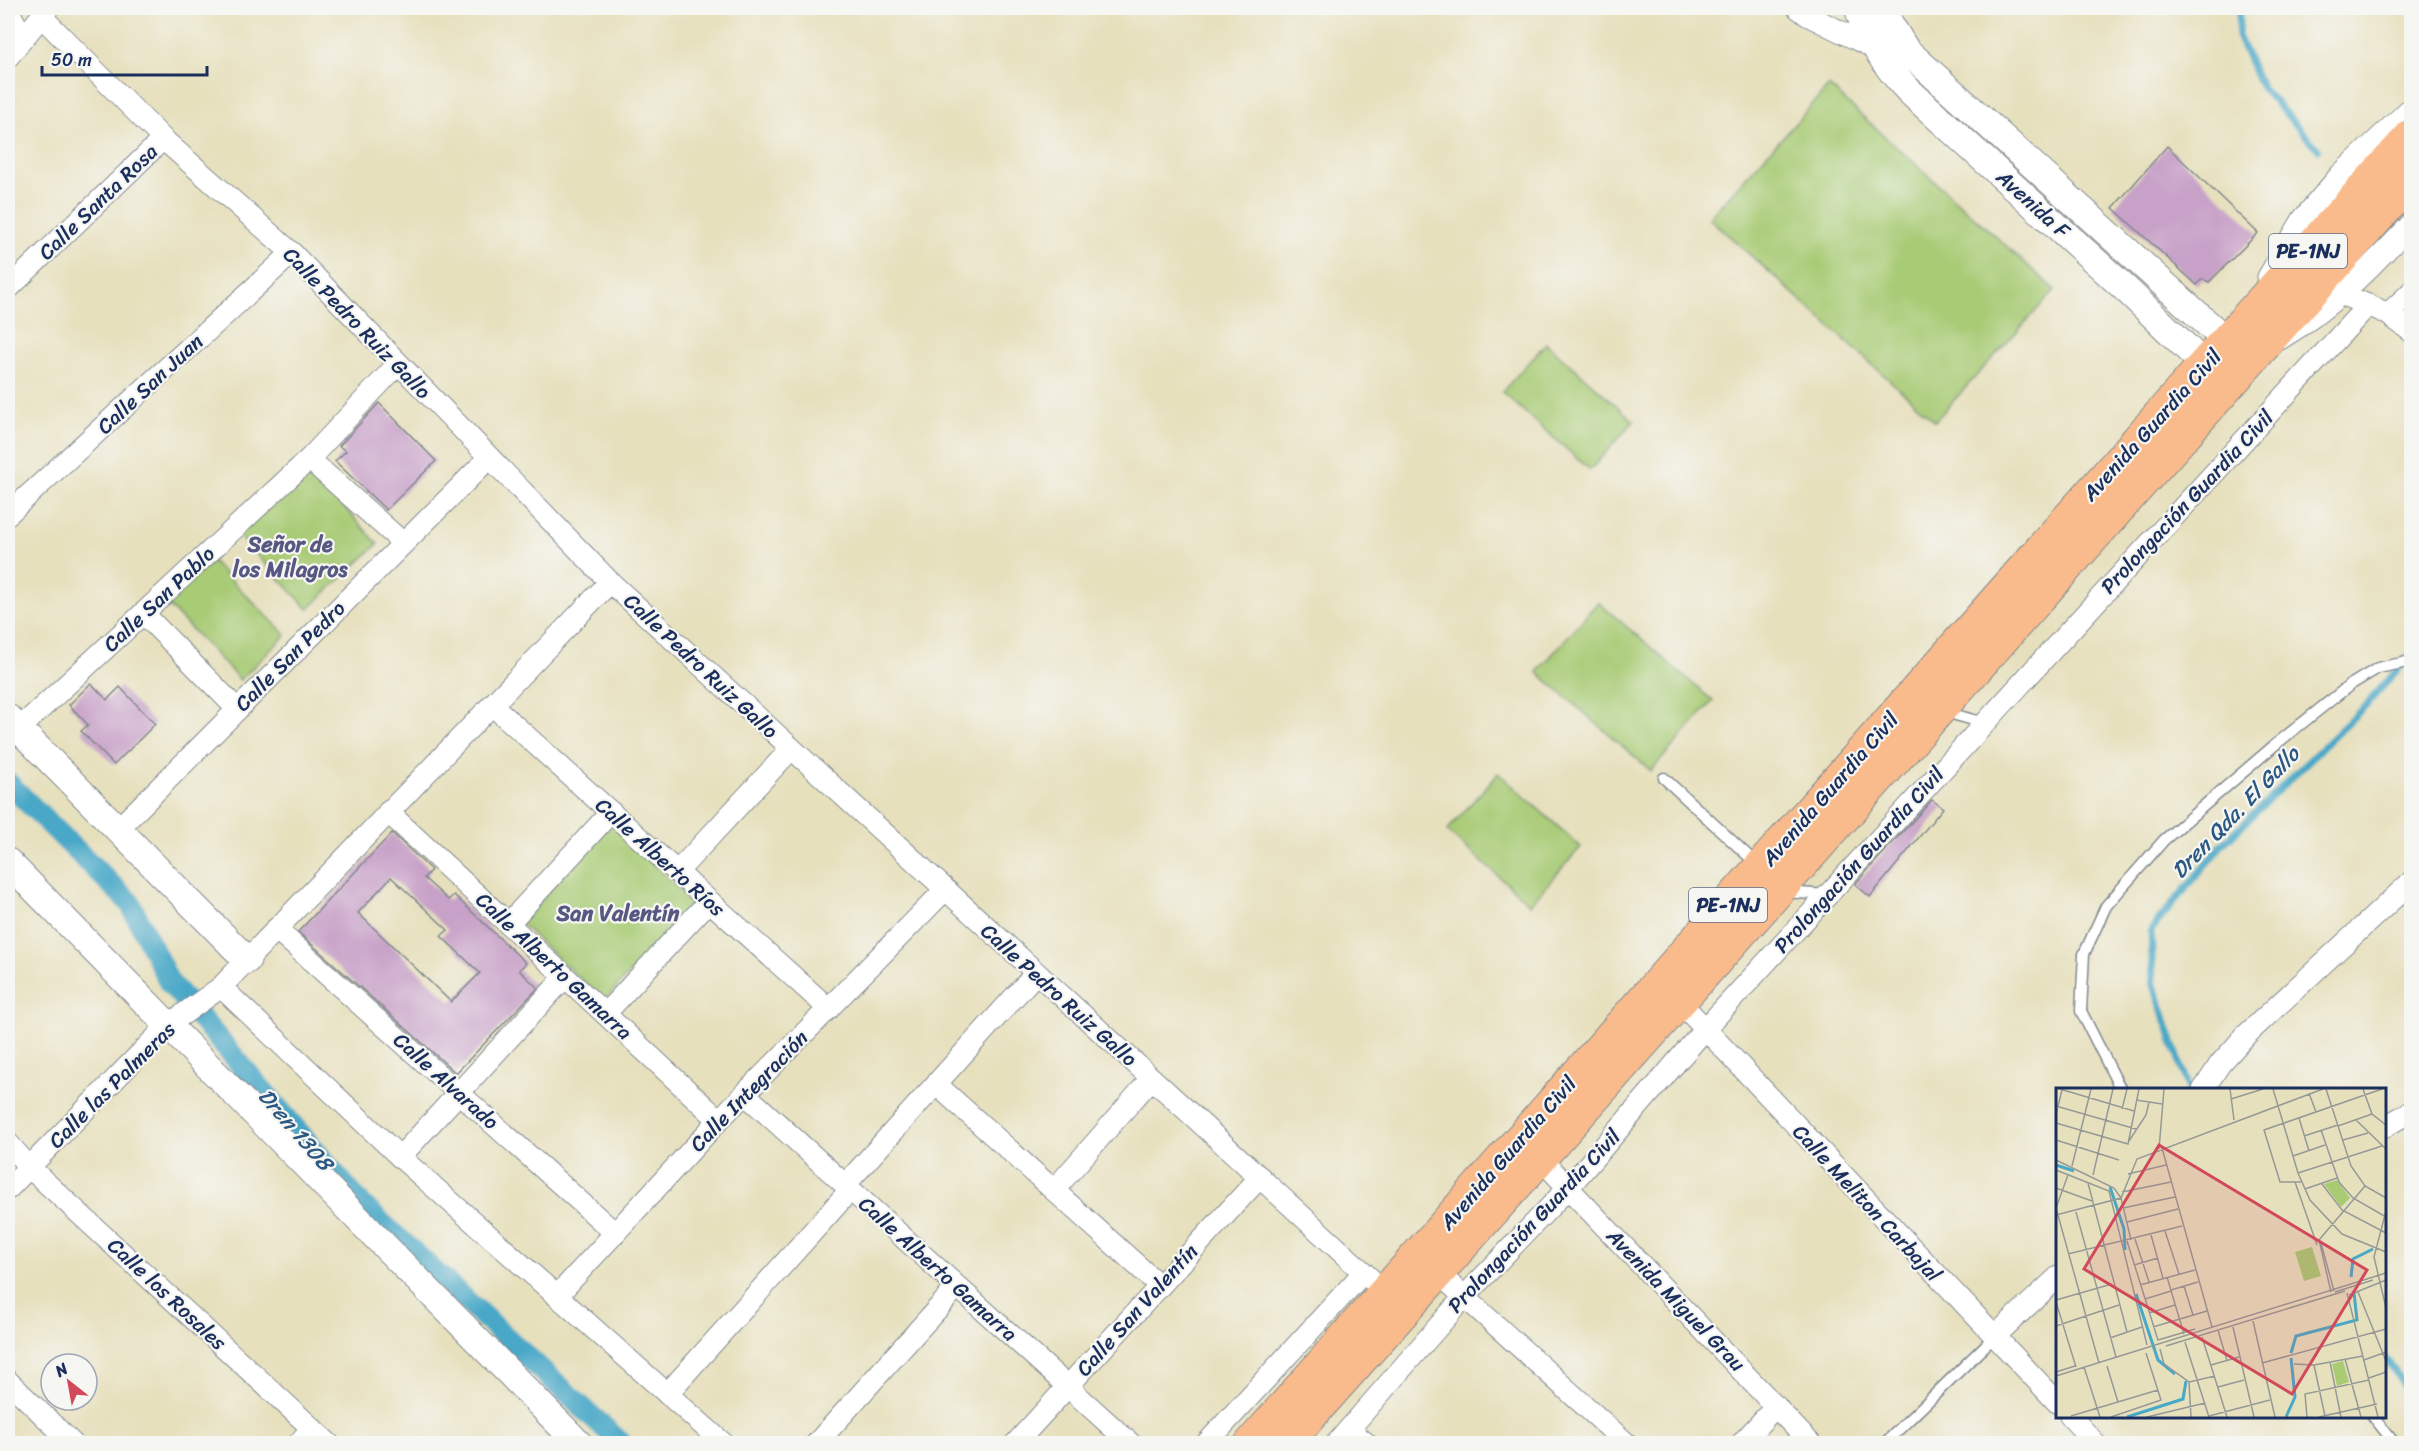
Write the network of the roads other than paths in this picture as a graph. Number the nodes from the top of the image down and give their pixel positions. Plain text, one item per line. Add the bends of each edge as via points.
1 (1798, 8) edge
2 (1858, 8) edge
3 (1880, 8) edge
4 (8, 10) edge
5 (45, 12) edge
6 (23, 37) junction
7 (1888, 45) junction
8 (8, 57) edge
9 (2412, 107) edge
10 (2412, 135) edge
11 (163, 140) junction
12 (2412, 179) edge
13 (2412, 223) edge
14 (292, 253) junction
15 (8, 289) edge
16 (2412, 291) edge
17 (2340, 294) junction
18 (2368, 305) junction
19 (2388, 314) junction
20 (2412, 332) edge
21 (2242, 347) junction
22 (398, 364) junction
23 (2216, 376) junction
24 (309, 459) junction
25 (488, 459) junction
26 (8, 514) edge
27 (402, 542) junction
28 (610, 582) junction
29 (143, 613) junction
30 (2412, 661) edge
31 (492, 705) junction
32 (237, 709) junction
33 (1939, 710) junction
34 (13, 723) edge
35 (1984, 723) junction
36 (790, 750) junction
37 (1664, 778) dead end
38 (611, 812) junction
39 (388, 813) junction
40 (118, 830) junction
41 (8, 862) edge
42 (677, 872) junction
43 (1769, 879) junction
44 (2412, 881) edge
45 (945, 890) junction
46 (1827, 895) junction
47 (709, 901) junction
48 (508, 924) junction
49 (276, 929) junction
50 (247, 960) junction
51 (1036, 973) junction
52 (565, 977) junction
53 (221, 987) junction
54 (1679, 1001) junction
55 (829, 1009) junction
56 (605, 1014) junction
57 (168, 1025) junction
58 (1705, 1029) junction
59 (1151, 1078) junction
60 (936, 1084) junction
61 (2120, 1088) edge
62 (2204, 1088) edge
63 (459, 1092) junction
64 (745, 1094) junction
65 (2412, 1112) edge
66 (719, 1120) junction
67 (2386, 1126) edge
68 (8, 1143) edge
69 (399, 1157) junction
70 (1540, 1158) junction
71 (30, 1168) junction
72 (1260, 1177) junction
73 (848, 1188) junction
74 (1568, 1188) junction
75 (8, 1189) edge
76 (1054, 1190) junction
77 (615, 1233) junction
78 (1437, 1272) junction
79 (2056, 1279) edge
80 (1374, 1282) junction
81 (1160, 1286) junction
82 (957, 1287) junction
83 (557, 1296) junction
84 (1464, 1297) junction
85 (1994, 1337) junction
86 (8, 1381) edge
87 (1067, 1387) junction
88 (667, 1394) junction
89 (2056, 1401) edge
90 (1776, 1406) junction
91 (2072, 1418) edge
92 (2375, 1418) edge
93 (305, 1436) edge
94 (1343, 1436) edge
95 (73, 1443) edge
96 (329, 1443) edge
97 (579, 1443) edge
98 (724, 1443) edge
99 (816, 1443) edge
100 (1015, 1443) edge
101 (1131, 1443) edge
102 (1206, 1443) edge
103 (1251, 1443) edge
104 (1285, 1443) edge
105 (1367, 1443) edge
106 (1626, 1443) edge
107 (1741, 1443) edge
108 (1811, 1443) edge
109 (1884, 1443) edge
110 (2096, 1443) edge
111 (2395, 1443) edge

1 - 7 street via 1807,15
2 - 7 street, Avenida F
3 - 7 street, Avenida F
4 - 6 street
5 - 6 street
5 - 11 street, Calle Pedro Ruiz Gallo
6 - 8 street
7 - 21 street, Avenida F
7 - 23 street, Avenida F via 1886,65 1909,91
9 - 21 street via 2340,175 2303,219
10 - 21 highway, Avenida Guardia Civil / PE-1NJ
11 - 14 street, Calle Pedro Ruiz Gallo
11 - 15 street, Calle Santa Rosa
12 - 21 highway, Avenida Guardia Civil / PE-1NJ
13 - 17 street
14 - 22 street, Calle Pedro Ruiz Gallo
14 - 26 street, Calle San Juan
16 - 19 street
17 - 18 street
17 - 21 street via 2304,325
18 - 19 street
18 - 35 street, Prolongación Guardia Civil
19 - 20 street
21 - 23 highway, Avenida Guardia Civil / PE-1NJ
22 - 24 street, Calle San Pablo
22 - 25 street, Calle Pedro Ruiz Gallo
23 - 33 highway, Avenida Guardia Civil / PE-1NJ
23 - 43 highway, Avenida Guardia Civil / PE-1NJ
24 - 27 street
24 - 29 street, Calle San Pablo
25 - 27 street, Calle San Pedro
25 - 28 street, Calle Pedro Ruiz Gallo
27 - 32 street, Calle San Pedro
28 - 31 street, Calle las Palmeras
28 - 36 street, Calle Pedro Ruiz Gallo
29 - 32 street
29 - 34 street, Calle San Pablo
30 - 61 lane via 2378,668 2295,729 2164,840 2106,906 2084,954 2081,1011
31 - 38 street, Calle Alberto Ríos
31 - 39 street, Calle las Palmeras
32 - 40 street, Calle San Pedro
33 - 35 lane
33 - 43 highway, Avenida Guardia Civil / PE-1NJ
34 - 40 street
35 - 46 street, Prolongación Guardia Civil
36 - 42 street
36 - 45 street, Calle Pedro Ruiz Gallo
37 - 43 lane
38 - 42 street, Calle Alberto Ríos
38 - 48 street
39 - 48 street, Calle Alberto Gamarra
39 - 49 street, Calle las Palmeras
40 - 50 street
41 - 57 street
42 - 47 street, Calle Alberto Ríos
43 - 46 lane
43 - 54 highway, Avenida Guardia Civil / PE-1NJ
43 - 80 highway, Avenida Guardia Civil / PE-1NJ
44 - 62 street via 2240,1042
45 - 51 street, Calle Pedro Ruiz Gallo
45 - 55 street, Calle Integración
46 - 58 street, Prolongación Guardia Civil
47 - 55 street, Calle Alberto Ríos
47 - 56 street
48 - 52 street, Calle Alberto Gamarra
49 - 50 street, Calle las Palmeras
49 - 63 street, Calle Alvarado
50 - 53 street, Calle las Palmeras
51 - 59 street, Calle Pedro Ruiz Gallo
51 - 60 street
52 - 56 street, Calle Alberto Gamarra
52 - 63 street
53 - 57 street, Calle las Palmeras
53 - 69 street
54 - 58 street, Calle Meliton Carbajal
54 - 70 highway, Avenida Guardia Civil / PE-1NJ
55 - 64 street, Calle Integración
56 - 66 street, Calle Alberto Gamarra
57 - 71 street, Calle las Palmeras
57 - 97 street
58 - 74 street, Prolongación Guardia Civil
58 - 85 street, Calle Meliton Carbajal
59 - 72 street, Calle Pedro Ruiz Gallo
59 - 76 street
60 - 73 street
60 - 76 street
63 - 69 street
63 - 77 street, Calle Alvarado
64 - 66 street, Calle Integración
64 - 73 street, Calle Alberto Gamarra
65 - 67 street
66 - 77 street, Calle Integración
68 - 71 street, Calle los Rosales
69 - 83 street
70 - 74 street, Avenida Miguel Grau
70 - 78 highway, Avenida Guardia Civil / PE-1NJ
71 - 75 street, Calle las Palmeras
71 - 93 street, Calle los Rosales
72 - 80 street, Calle Pedro Ruiz Gallo
72 - 81 street, Calle San Valentín
73 - 82 street, Calle Alberto Gamarra
73 - 88 street
74 - 84 street, Prolongación Guardia Civil
74 - 90 street, Avenida Miguel Grau
76 - 81 street
77 - 83 street, Calle Integración
78 - 84 street
78 - 104 highway, Avenida Guardia Civil / PE-1NJ
79 - 85 street
80 - 102 street
80 - 103 highway, Avenida Guardia Civil / PE-1NJ
81 - 87 street, Calle San Valentín
82 - 87 street, Calle Alberto Gamarra
82 - 99 street
83 - 88 street
84 - 94 street, Prolongación Guardia Civil
84 - 106 street
85 - 89 street, Calle Meliton Carbajal
85 - 109 lane
86 - 95 street
87 - 100 street, Calle San Valentín
87 - 101 street, Calle Alberto Gamarra
88 - 98 street
90 - 107 street
90 - 108 street, Avenida Miguel Grau
91 - 110 street
92 - 111 lane
93 - 96 street, Calle los Rosales
94 - 105 street

